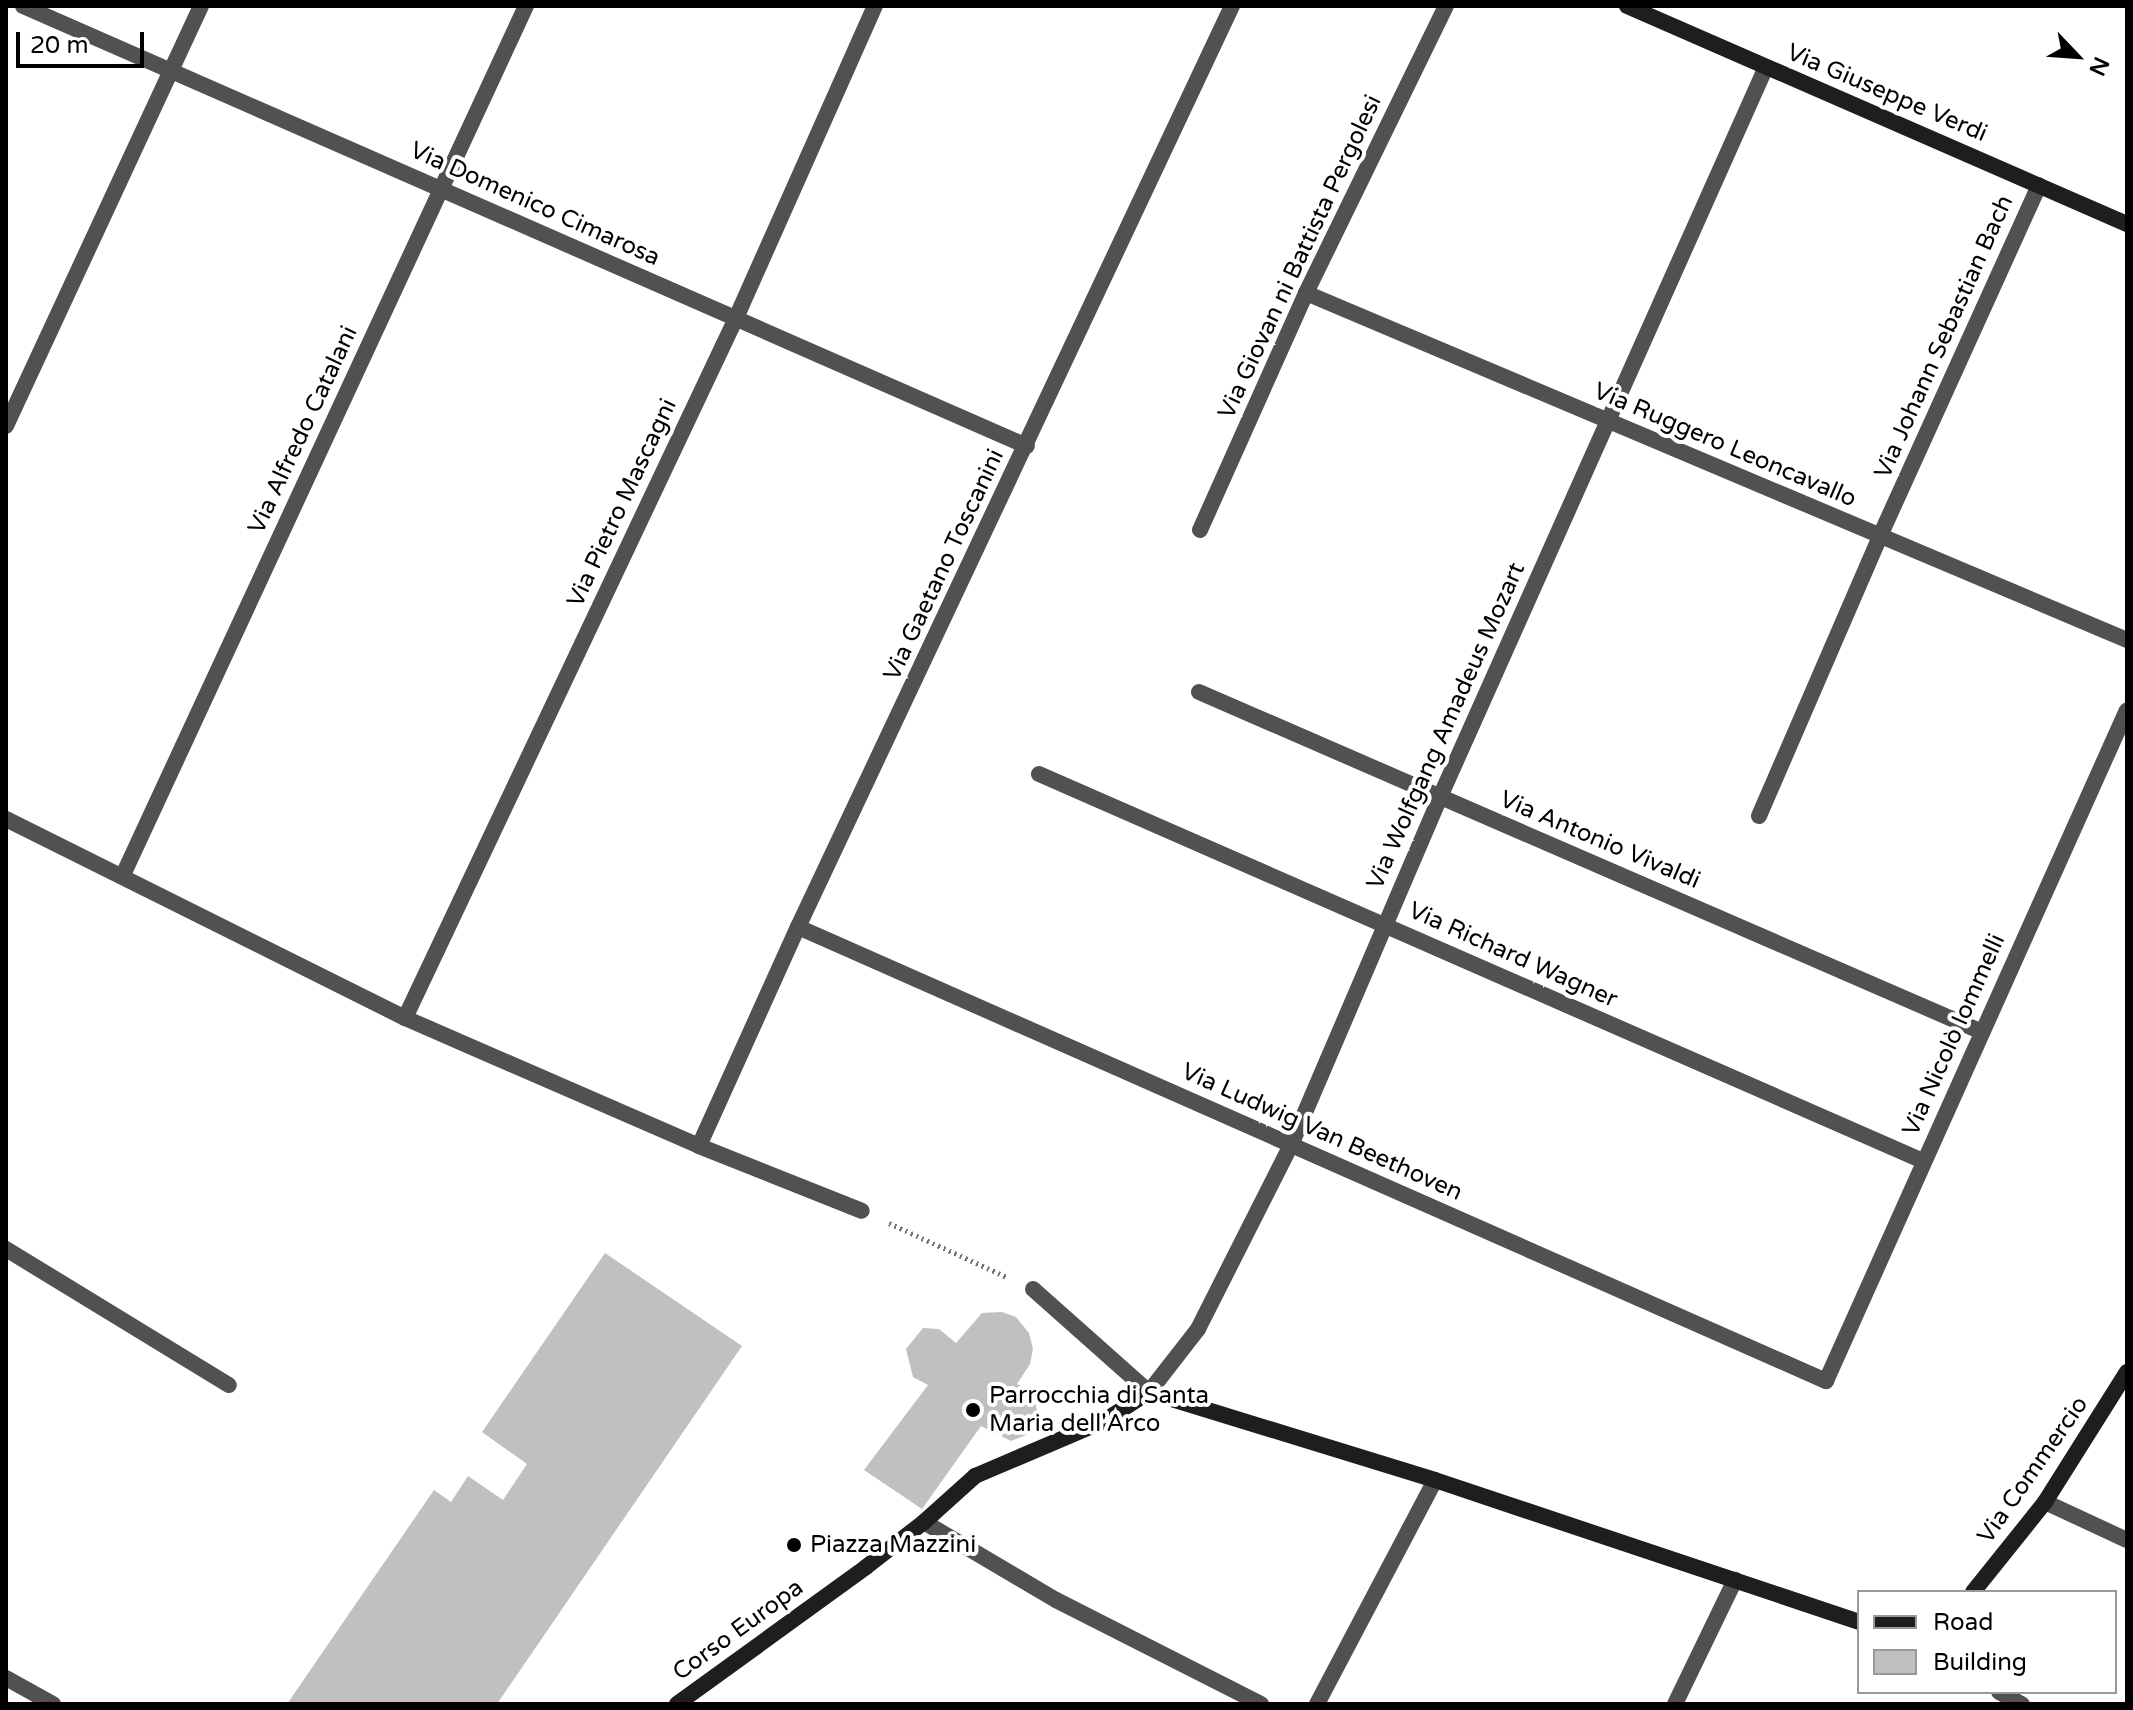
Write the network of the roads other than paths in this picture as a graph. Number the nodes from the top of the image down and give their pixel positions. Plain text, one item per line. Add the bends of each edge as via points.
1 (23, 6) edge
2 (201, 6) edge
3 (526, 6) edge
4 (875, 6) edge
5 (1232, 6) edge
6 (1446, 6) edge
7 (1627, 6) edge
8 (1766, 67) junction
9 (171, 71) junction
10 (2039, 185) junction
11 (441, 189) junction
12 (2127, 224) edge
13 (1306, 293) junction
14 (736, 318) junction
15 (1606, 422) junction
16 (6, 426) edge
17 (1027, 446) junction
18 (1200, 530) dead end
19 (1880, 536) junction
20 (2127, 640) edge
21 (1199, 692) dead end
22 (2127, 710) edge
23 (1039, 774) dead end
24 (1440, 797) junction
25 (1759, 816) dead end
26 (6, 819) edge
27 (123, 875) junction
28 (1384, 925) junction
29 (798, 927) junction
30 (405, 1018) junction
31 (1982, 1032) junction
32 (1291, 1145) junction
33 (699, 1146) junction
34 (1923, 1161) junction
35 (862, 1211) road end
36 (6, 1249) edge
37 (1033, 1289) road end
38 (2127, 1372) edge
39 (1826, 1381) joint
40 (229, 1385) dead end
41 (1149, 1392) junction
42 (1435, 1480) junction
43 (2045, 1502) junction
44 (924, 1522) junction
45 (2127, 1540) edge
46 (1735, 1580) junction
47 (1975, 1590) edge
48 (1857, 1621) edge
49 (6, 1678) edge
50 (25, 1688) junction
51 (17, 1704) edge
52 (53, 1704) edge
53 (677, 1704) edge
54 (1261, 1704) edge
55 (1317, 1704) edge
56 (1675, 1704) edge

1 - 9 street, Via Domenico Cimarosa
2 - 9 street
3 - 11 street, Via Alfredo Catalani
4 - 14 street, Via Pietro Mascagni
5 - 17 street, Via Gaetano Toscanini
6 - 13 street, Via Giovan ni Battista Pergolesi
7 - 8 street, Via Giuseppe Verdi
8 - 10 street, Via Giuseppe Verdi
8 - 15 street, Via Wolfgang Amadeus Mozart
9 - 11 street, Via Domenico Cimarosa
9 - 16 street
10 - 12 street, Via Giuseppe Verdi
10 - 19 street, Via Johann Sebastian Bach
11 - 14 street, Via Domenico Cimarosa
11 - 27 street, Via Alfredo Catalani
13 - 15 street, Via Ruggero Leoncavallo
13 - 18 street, Via Giovan ni Battista Pergolesi
14 - 17 street, Via Domenico Cimarosa
14 - 30 street, Via Pietro Mascagni
15 - 19 street, Via Ruggero Leoncavallo
15 - 24 street, Via Wolfgang Amadeus Mozart
17 - 29 street, Via Gaetano Toscanini
19 - 20 street, Via Ruggero Leoncavallo
19 - 25 street, Via Johann Sebastian Bach
21 - 24 street, Via Antonio Vivaldi
22 - 31 street, Via Nicolò Iommelli
23 - 28 street, Via Richard Wagner
24 - 28 street, Via Wolfgang Amadeus Mozart
24 - 31 street, Via Antonio Vivaldi
26 - 27 street
27 - 30 street
28 - 32 street, Via Wolfgang Amadeus Mozart
28 - 34 street, Via Richard Wagner
29 - 32 street, Via Ludwig Van Beethoven
29 - 33 street, Via Gaetano Toscanini
30 - 33 street
31 - 34 street, Via Nicolò Iommelli
32 - 39 street, Via Ludwig Van Beethoven
32 - 41 street, Via Wolfgang Amadeus Mozart via 1198,1329
33 - 35 street
34 - 39 street, Via Nicolò Iommelli
36 - 40 street
37 - 41 street
38 - 43 street, Via Commercio
41 - 42 street
41 - 44 street, Corso Europa via 1104,1421 975,1476
42 - 46 street
42 - 55 street
43 - 45 street
43 - 47 street, Via Commercio
44 - 53 street, Corso Europa
44 - 54 street via 1056,1600
46 - 48 street
46 - 56 street
49 - 50 street
50 - 51 street
50 - 52 street

